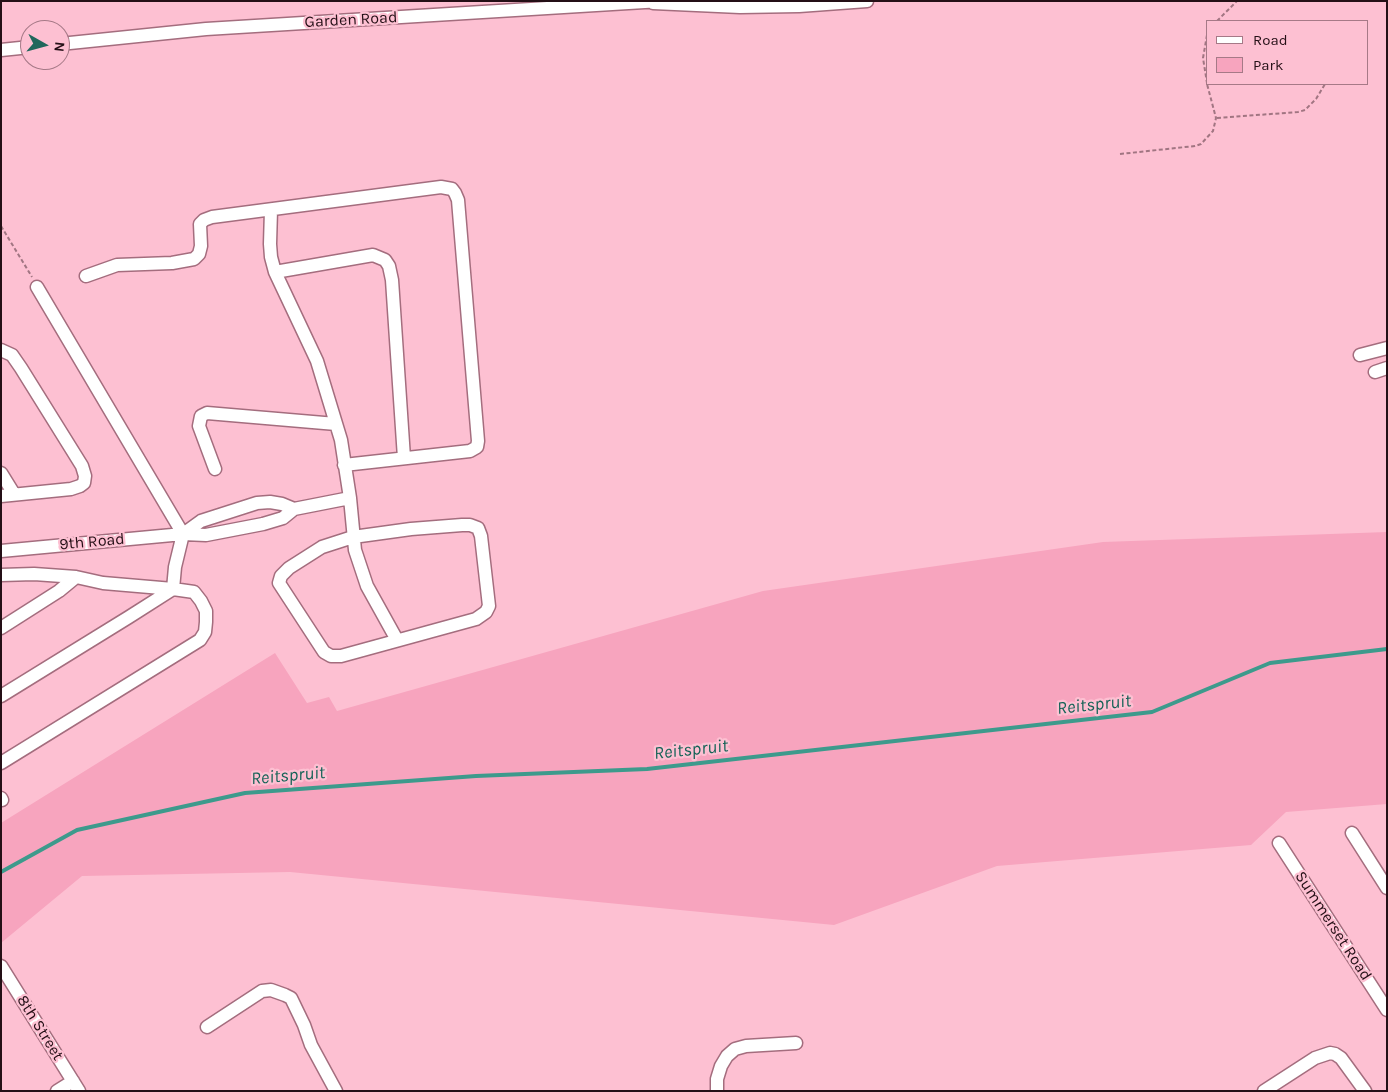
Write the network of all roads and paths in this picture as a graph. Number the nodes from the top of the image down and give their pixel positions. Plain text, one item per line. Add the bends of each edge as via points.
1 (661, 1) edge
2 (867, 1) edge
3 (1237, 1) edge
4 (643, 3) junction
5 (831, 3) edge
6 (1218, 20) edge
7 (1206, 41) edge
8 (70, 43) edge
9 (20, 48) edge
10 (1, 50) edge
11 (1206, 77) edge
12 (1208, 85) edge
13 (1324, 85) edge
14 (1216, 118) junction
15 (1120, 154) dead end
16 (271, 210) junction
17 (1, 226) edge
18 (275, 272) junction
19 (86, 276) dead end
20 (37, 287) joint
21 (1387, 348) edge
22 (1, 350) edge
23 (1360, 355) dead end
24 (336, 424) junction
25 (404, 458) junction
26 (344, 464) junction
27 (215, 469) dead end
28 (1, 474) edge
29 (14, 494) junction
30 (1, 496) edge
31 (350, 498) junction
32 (294, 509) junction
33 (183, 534) junction
34 (353, 538) junction
35 (1, 551) edge
36 (1, 575) edge
37 (76, 577) junction
38 (172, 588) junction
39 (1, 628) edge
40 (397, 640) junction
41 (1, 696) edge
42 (1, 762) edge
43 (1352, 833) dead end
44 (1279, 842) dead end
45 (1385, 881) edge
46 (1, 966) edge
47 (1387, 1010) edge
48 (207, 1027) dead end
49 (796, 1043) dead end
50 (76, 1086) edge
51 (57, 1091) edge
52 (336, 1091) edge
53 (717, 1091) edge
54 (1264, 1091) edge
55 (1365, 1091) edge

1 - 4 street, Garden Road
2 - 5 street, Garden Road
3 - 6 path
4 - 5 street, Garden Road via 740,7
4 - 8 street, Garden Road via 206,29
7 - 11 path via 1203,58
9 - 10 street
12 - 14 path
13 - 14 path via 1305,110
14 - 15 path via 1213,131 1201,144
16 - 18 street via 270,244
16 - 19 street via 204,220 199,229 199,254 194,259 117,265
16 - 25 street via 442,187 456,192 477,447 470,451
17 - 20 path
18 - 24 street via 317,361
18 - 25 street via 373,255 385,260 392,280
20 - 33 street
21 - 23 street
22 - 29 street via 12,355 21,368 82,466 85,476 84,483 71,489
24 - 26 street
24 - 27 street via 207,413 201,416 199,426
25 - 26 street
26 - 31 street
28 - 29 street
29 - 30 street
31 - 32 street
31 - 34 street
32 - 33 street, 9th Road via 283,518 263,524 206,535
32 - 33 street via 270,502 257,504 201,521
33 - 35 street, 9th Road
33 - 38 street
34 - 40 street via 367,586
34 - 40 street via 322,546 289,568 281,576 281,588 324,652 331,656
34 - 40 street via 462,525 480,530 489,606 486,612 476,620
36 - 37 street
37 - 38 street via 103,583
37 - 39 street
38 - 41 street
38 - 42 street via 194,592 201,601 206,611 206,622 200,640
43 - 45 street
44 - 47 street, Summerset Road
46 - 50 street, 8th Street
48 - 52 street via 262,991 271,990 285,995 291,998
49 - 53 street via 735,1049 721,1066
50 - 51 street
54 - 55 street via 1315,1058 1330,1053 1341,1058

